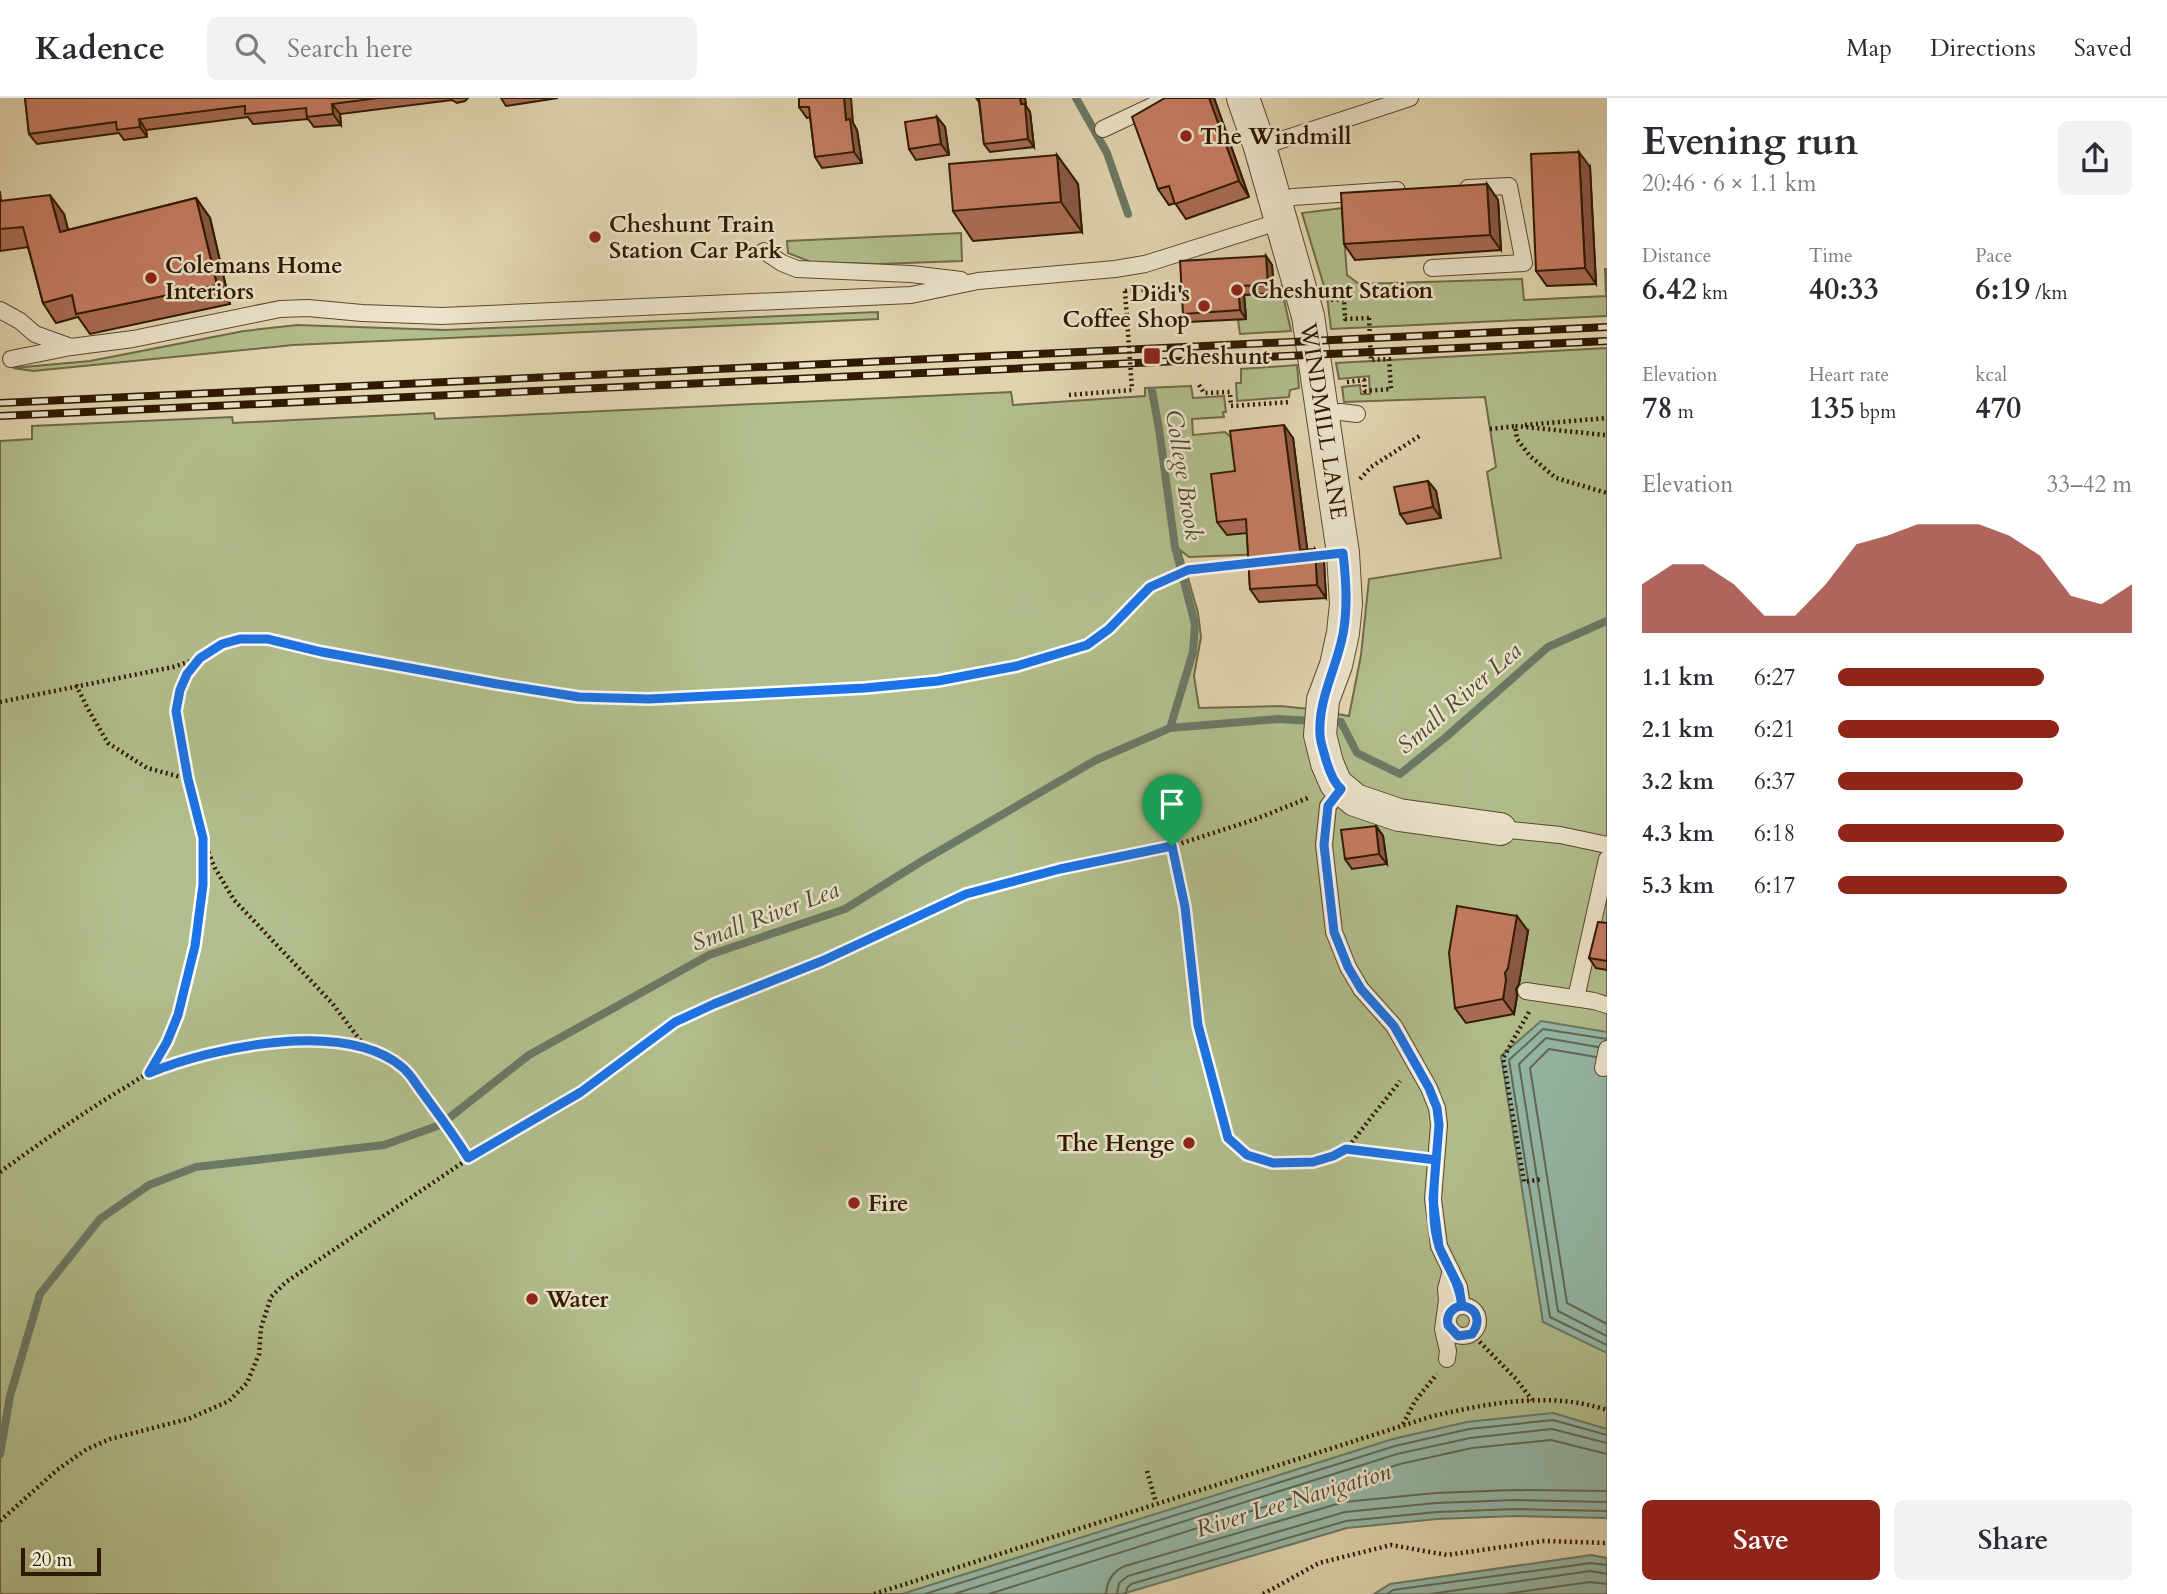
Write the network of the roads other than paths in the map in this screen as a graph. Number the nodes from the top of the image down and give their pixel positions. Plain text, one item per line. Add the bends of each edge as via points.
1 (1168, 98) edge
2 (1243, 98) edge
3 (1410, 98) edge
4 (1103, 130) dead end
5 (1260, 147) junction
6 (1456, 188) edge
7 (1416, 190) edge
8 (1279, 212) junction
9 (764, 251) dead end
10 (1432, 268) dead end
11 (978, 281) junction
12 (0, 310) edge
13 (71, 347) junction
14 (11, 359) dead end
15 (1323, 413) junction
16 (1357, 414) dead end
17 (1338, 786) junction
18 (1500, 829) joint
19 (1607, 845) edge
20 (1607, 859) edge
21 (1533, 992) road end
22 (1576, 998) junction
23 (1607, 1005) edge
24 (1607, 1049) edge
25 (1603, 1068) dead end
26 (1451, 1270) junction
27 (1462, 1306) junction
28 (1447, 1359) road end

1 - 4 lane
2 - 5 street, WINDMILL LANE
3 - 5 lane
5 - 8 street, WINDMILL LANE
6 - 10 lane via 1509,186 1524,263
7 - 8 lane via 1293,197
8 - 11 lane via 1145,264
8 - 15 street, WINDMILL LANE via 1308,316
9 - 11 lane via 797,269
11 - 13 lane via 911,295 512,314 442,316 280,309
12 - 13 lane via 35,334
13 - 14 lane
15 - 16 lane
15 - 17 street, WINDMILL LANE via 1346,604 1336,665 1323,700 1320,735
17 - 18 street via 1355,800 1399,815
17 - 26 lane via 1328,806 1324,845 1334,932 1348,967 1394,1026 1437,1108 1434,1211 1439,1247
18 - 19 lane
20 - 22 lane
21 - 22 lane
22 - 23 lane
24 - 25 lane
26 - 27 lane
26 - 28 lane via 1443,1329
27 - 27 lane via 1474,1310 1477,1326 1472,1334 1458,1336 1448,1325 1448,1315

